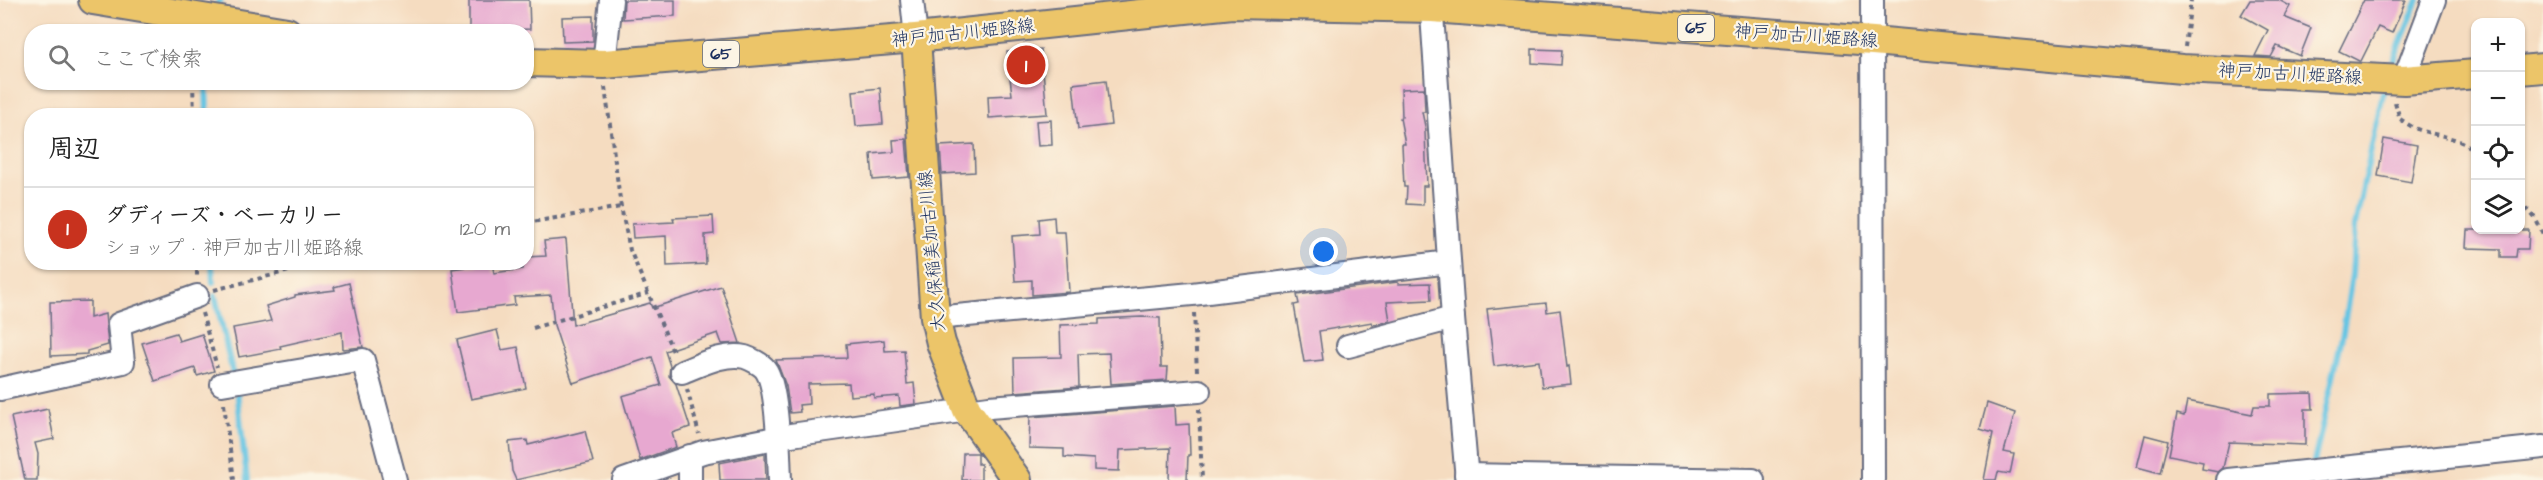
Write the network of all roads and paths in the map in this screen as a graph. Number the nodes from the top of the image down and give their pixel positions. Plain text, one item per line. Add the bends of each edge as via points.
1 (93, 0) edge
2 (611, 0) edge
3 (912, 0) edge
4 (1872, 0) edge
5 (2191, 0) edge
6 (2434, 0) edge
7 (1431, 4) edge
8 (238, 24) edge
9 (916, 38) junction
10 (1873, 41) junction
11 (534, 62) edge
12 (604, 64) junction
13 (2543, 68) edge
14 (2182, 69) junction
15 (2525, 70) edge
16 (2471, 74) edge
17 (2404, 81) junction
18 (193, 90) edge
19 (194, 108) edge
20 (2471, 147) edge
21 (621, 207) junction
22 (2525, 207) edge
23 (534, 222) edge
24 (2543, 234) edge
25 (1449, 262) junction
26 (293, 270) edge
27 (224, 288) dead end
28 (649, 293) junction
29 (197, 296) dead end
30 (935, 318) junction
31 (1453, 318) junction
32 (533, 328) dead end
33 (1348, 346) dead end
34 (682, 372) junction
35 (222, 384) dead end
36 (0, 389) edge
37 (1199, 391) dead end
38 (967, 410) junction
39 (777, 438) junction
40 (2543, 447) edge
41 (697, 454) junction
42 (1467, 477) edge
43 (395, 480) edge
44 (624, 480) edge
45 (690, 480) edge
46 (780, 480) edge
47 (1017, 480) edge
48 (1753, 480) edge
49 (1873, 480) edge
50 (2228, 480) edge

1 - 8 main road
2 - 12 street
3 - 9 street
4 - 10 street
5 - 14 path
6 - 17 street
7 - 9 main road, 神戸加古川姫路線 / 65 via 1232,4
7 - 10 main road, 神戸加古川姫路線 / 65
7 - 25 street
9 - 12 main road, 神戸加古川姫路線 / 65
9 - 30 main road, 大久保稲美加古川線
10 - 14 main road, 神戸加古川姫路線 / 65
10 - 49 street
11 - 12 main road, 神戸加古川姫路線 / 65
12 - 21 path
13 - 15 main road
14 - 17 main road, 神戸加古川姫路線 / 65
16 - 17 main road, 神戸加古川姫路線 / 65
17 - 20 path via 2394,99 2400,118 2415,129 2446,135
18 - 19 path
21 - 23 path
21 - 28 path via 630,250
22 - 24 path
25 - 30 street via 1192,294
25 - 31 street
26 - 27 path
28 - 32 path
28 - 34 path
29 - 36 street via 119,324 123,362
30 - 38 main road, 大久保稲美加古川線
31 - 33 street
31 - 42 street
34 - 39 street via 716,359 744,357 765,369 771,381
34 - 41 path
35 - 43 street via 363,360
37 - 38 street
38 - 39 street
38 - 47 main road, 大久保稲美加古川線
39 - 41 street
39 - 46 street
40 - 50 street
41 - 44 street
41 - 45 street
42 - 48 street

